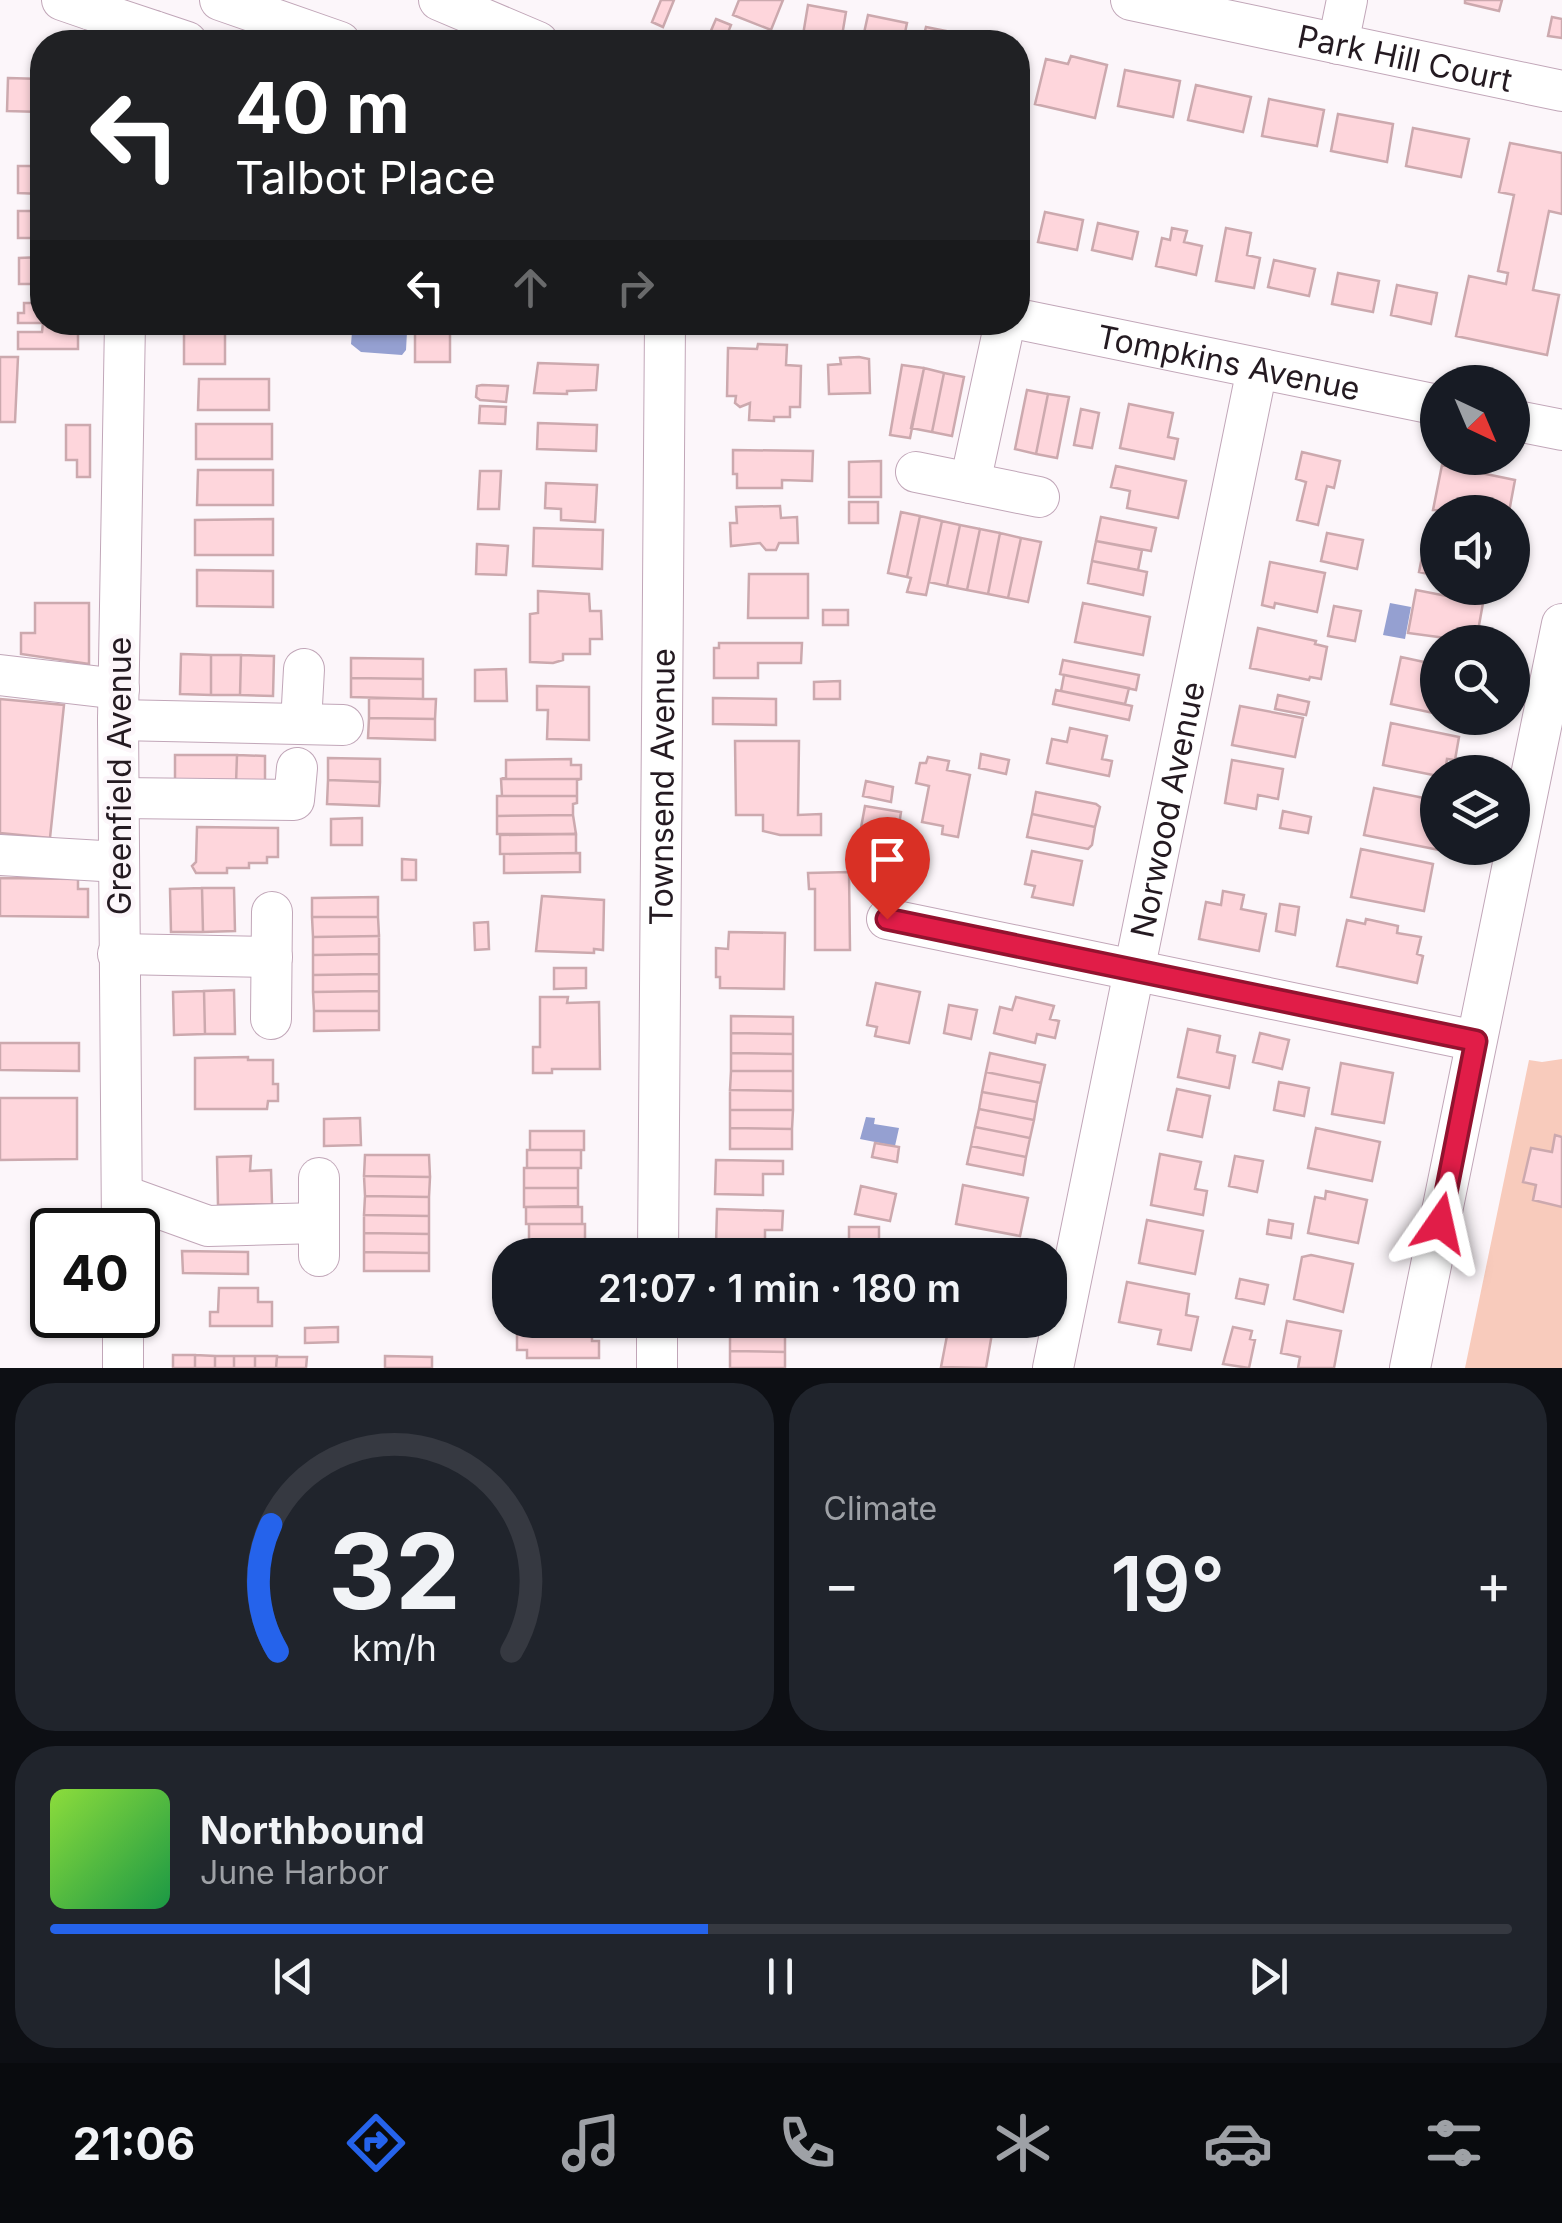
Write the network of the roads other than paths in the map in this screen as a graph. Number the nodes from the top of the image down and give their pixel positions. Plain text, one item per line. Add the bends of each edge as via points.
1 (130, 0) edge
2 (220, 0) edge
3 (439, 0) edge
4 (1131, 0) edge
5 (1347, 0) edge
6 (76, 5) edge
7 (136, 30) edge
8 (151, 30) edge
9 (306, 30) edge
10 (510, 30) edge
11 (1338, 44) junction
12 (1562, 91) edge
13 (1030, 322) edge
14 (125, 335) edge
15 (665, 335) edge
16 (1002, 335) edge
17 (1257, 369) junction
18 (1420, 401) edge
19 (1530, 424) edge
20 (1562, 430) edge
21 (916, 472) dead end
22 (970, 483) junction
23 (1040, 498) dead end
24 (1562, 624) edge
25 (304, 669) dead end
26 (0, 675) edge
27 (118, 704) junction
28 (301, 723) junction
29 (343, 725) dead end
30 (297, 768) dead end
31 (119, 798) junction
32 (0, 856) edge
33 (119, 862) junction
34 (272, 912) dead end
35 (887, 919) dead end
36 (118, 954) junction
37 (272, 957) junction
38 (1132, 970) junction
39 (271, 1019) dead end
40 (1476, 1041) junction
41 (319, 1178) dead end
42 (122, 1208) edge
43 (160, 1218) edge
44 (658, 1238) edge
45 (123, 1338) edge
46 (657, 1338) edge
47 (123, 1368) edge
48 (657, 1368) edge
49 (1054, 1368) edge
50 (1410, 1368) edge

1 - 8 street
2 - 9 street
3 - 10 street
4 - 11 street, Park Hill Court
5 - 11 street
6 - 7 street, bridge
11 - 12 street, Park Hill Court
13 - 17 street, Tompkins Avenue
14 - 27 street, Greenfield Avenue
15 - 44 street, Townsend Avenue
16 - 22 street
17 - 18 street, Tompkins Avenue
17 - 38 street, Norwood Avenue
19 - 20 street
21 - 22 street
22 - 23 street
24 - 40 street
25 - 28 street
26 - 27 street
27 - 28 street
27 - 31 street, Greenfield Avenue
28 - 29 street
30 - 31 street via 294,800
31 - 33 street, Greenfield Avenue
32 - 33 street
33 - 36 street, Greenfield Avenue
34 - 37 street
35 - 38 street
36 - 37 street
36 - 42 street, Greenfield Avenue
37 - 39 street
38 - 40 street
38 - 49 street, Norwood Avenue
40 - 50 street
41 - 43 street via 319,1239
45 - 47 street
46 - 48 street

